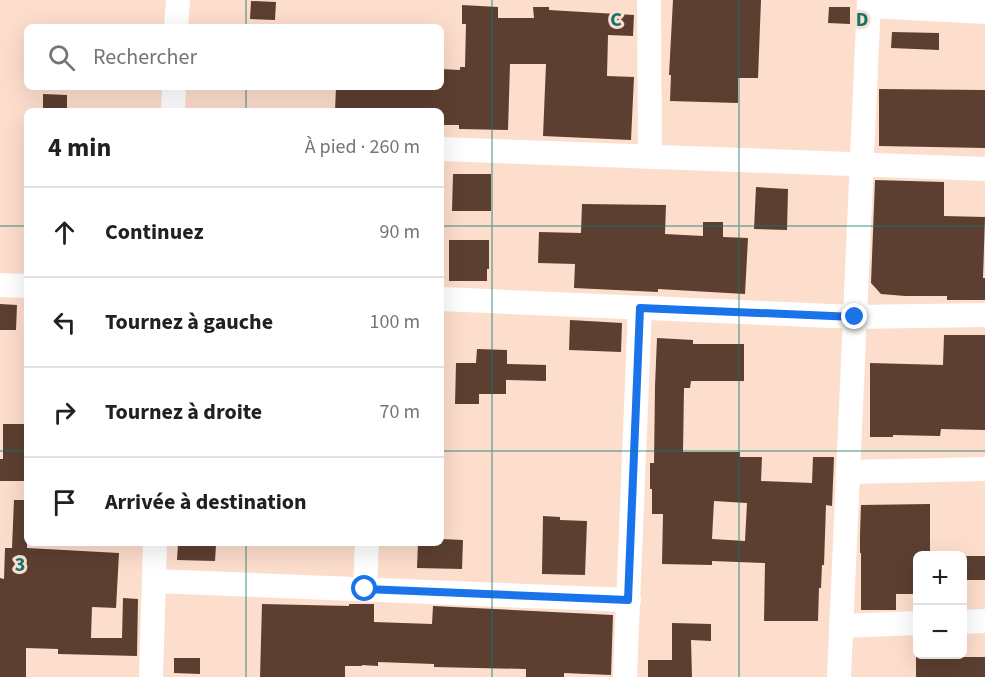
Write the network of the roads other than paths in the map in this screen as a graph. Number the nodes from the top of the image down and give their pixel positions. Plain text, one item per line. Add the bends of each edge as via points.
1 (177, 0) edge
2 (649, 0) edge
3 (869, 3) edge
4 (985, 12) edge
5 (176, 24) edge
6 (174, 90) edge
7 (173, 108) edge
8 (444, 149) edge
9 (650, 157) junction
10 (862, 165) junction
11 (985, 170) edge
12 (0, 285) edge
13 (24, 286) edge
14 (444, 299) edge
15 (640, 308) junction
16 (985, 315) edge
17 (855, 317) junction
18 (985, 469) edge
19 (848, 472) junction
20 (156, 546) edge
21 (367, 546) edge
22 (154, 581) junction
23 (365, 589) junction
24 (628, 600) junction
25 (985, 621) edge
26 (967, 622) edge
27 (913, 624) edge
28 (841, 626) junction
29 (151, 677) edge
30 (625, 677) edge
31 (839, 677) edge

1 - 5 street
2 - 9 street
3 - 4 street
3 - 10 street
6 - 7 street
8 - 9 street
9 - 10 street
10 - 11 street
10 - 17 street
12 - 13 street
14 - 15 street
15 - 17 street
15 - 24 street
16 - 17 street
17 - 19 street
18 - 19 street
19 - 28 street
20 - 22 street
21 - 23 street
22 - 23 street
22 - 29 street
23 - 24 street
24 - 30 street
25 - 26 street
27 - 28 street
28 - 31 street

